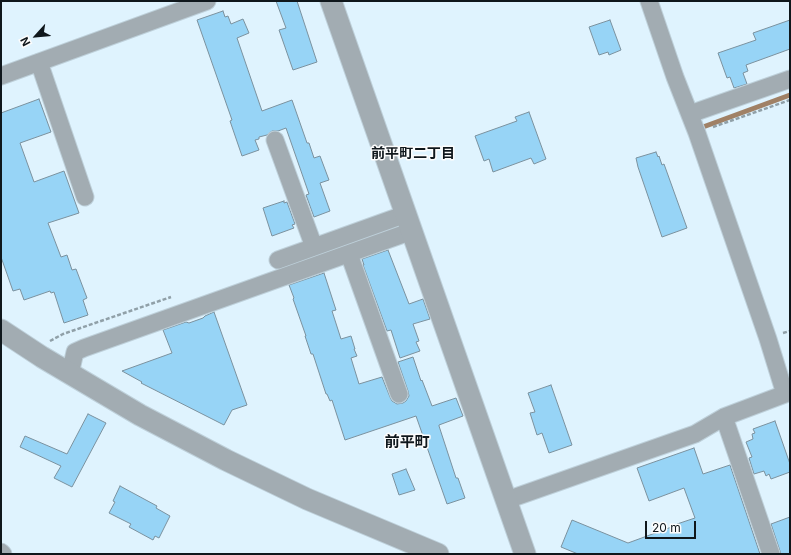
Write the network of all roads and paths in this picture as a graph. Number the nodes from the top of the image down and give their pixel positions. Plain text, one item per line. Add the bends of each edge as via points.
1 (207, 1) edge
2 (332, 1) edge
3 (649, 1) edge
4 (39, 62) junction
5 (1, 76) edge
6 (790, 78) edge
7 (790, 100) edge
8 (690, 114) junction
9 (697, 133) junction
10 (275, 140) dead end
11 (85, 197) dead end
12 (409, 223) junction
13 (314, 247) junction
14 (349, 254) junction
15 (278, 260) dead end
16 (1, 330) edge
17 (70, 374) junction
18 (399, 394) dead end
19 (724, 417) junction
20 (507, 500) junction
21 (438, 554) edge
22 (525, 554) edge
23 (771, 554) edge

1 - 4 street
2 - 12 street
3 - 8 street
4 - 5 street
4 - 11 street
6 - 8 street
7 - 9 path
8 - 9 street
9 - 19 street via 785,394
10 - 13 street
12 - 13 street
12 - 14 street
12 - 20 street
13 - 15 street
14 - 17 street via 84,348 75,352
14 - 18 street
16 - 17 street
17 - 21 street via 140,415 226,460 307,499
19 - 20 street via 695,434
19 - 23 street
20 - 22 street

